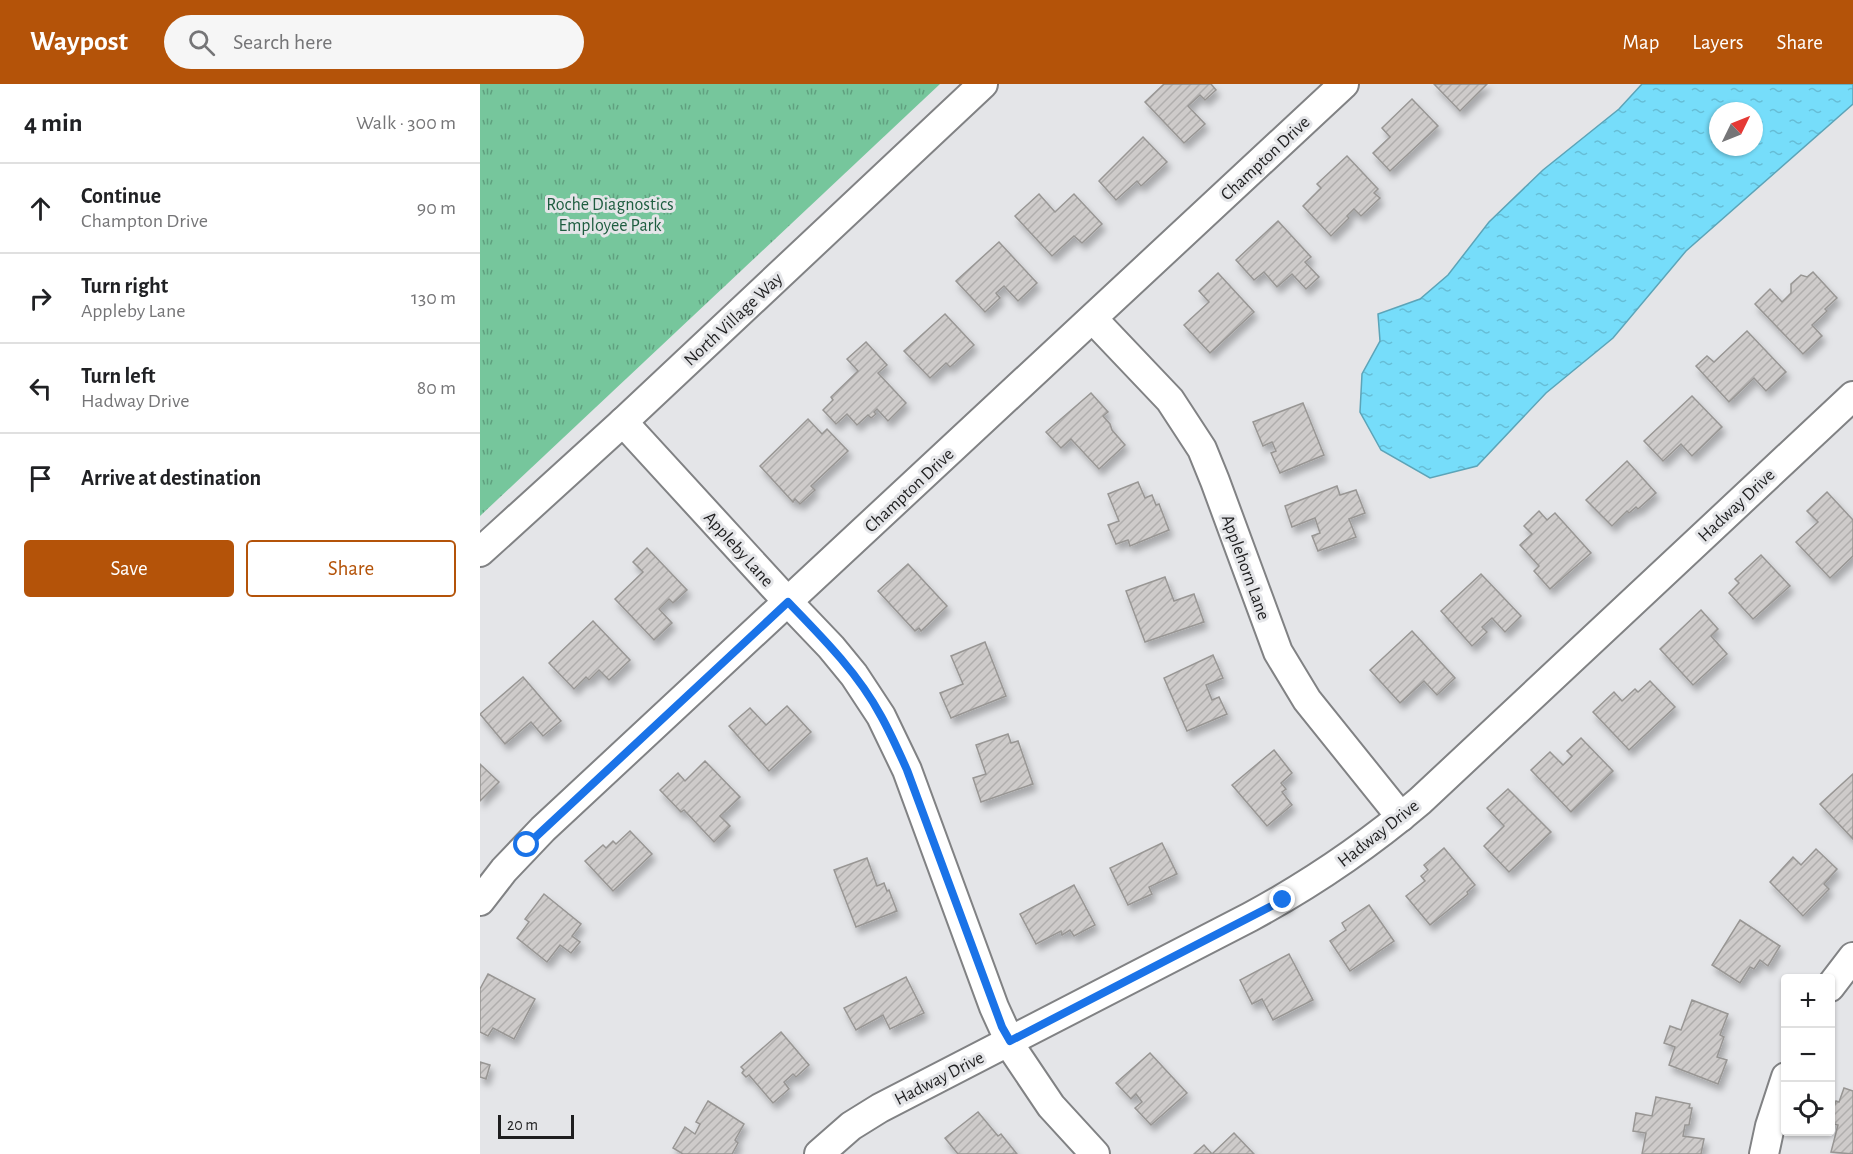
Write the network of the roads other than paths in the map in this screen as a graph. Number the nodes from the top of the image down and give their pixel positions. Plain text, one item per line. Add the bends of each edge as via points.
1 (983, 84) edge
2 (1344, 84) edge
3 (1093, 319) junction
4 (1853, 396) edge
5 (623, 422) junction
6 (480, 552) edge
7 (788, 602) junction
8 (1401, 817) junction
9 (480, 901) edge
10 (1853, 957) edge
11 (1835, 980) edge
12 (1010, 1041) junction
13 (1783, 1082) edge
14 (819, 1154) edge
15 (1095, 1154) edge
16 (1764, 1154) edge

1 - 5 street, North Village Way
2 - 3 street, Champton Drive
3 - 7 street, Champton Drive
3 - 8 street, Applehorn Lane via 1170,400 1202,449 1278,652 1307,700
4 - 8 street, Hadway Drive
5 - 6 street, North Village Way
5 - 7 street, Appleby Lane
7 - 9 street, Champton Drive via 543,829
7 - 12 street, Appleby Lane via 854,675 892,737
8 - 12 street, Hadway Drive via 1334,868 1283,900
10 - 11 street
12 - 14 street, Hadway Drive via 880,1108 851,1126
12 - 15 street, Appleby Lane via 1038,1089
13 - 16 street

